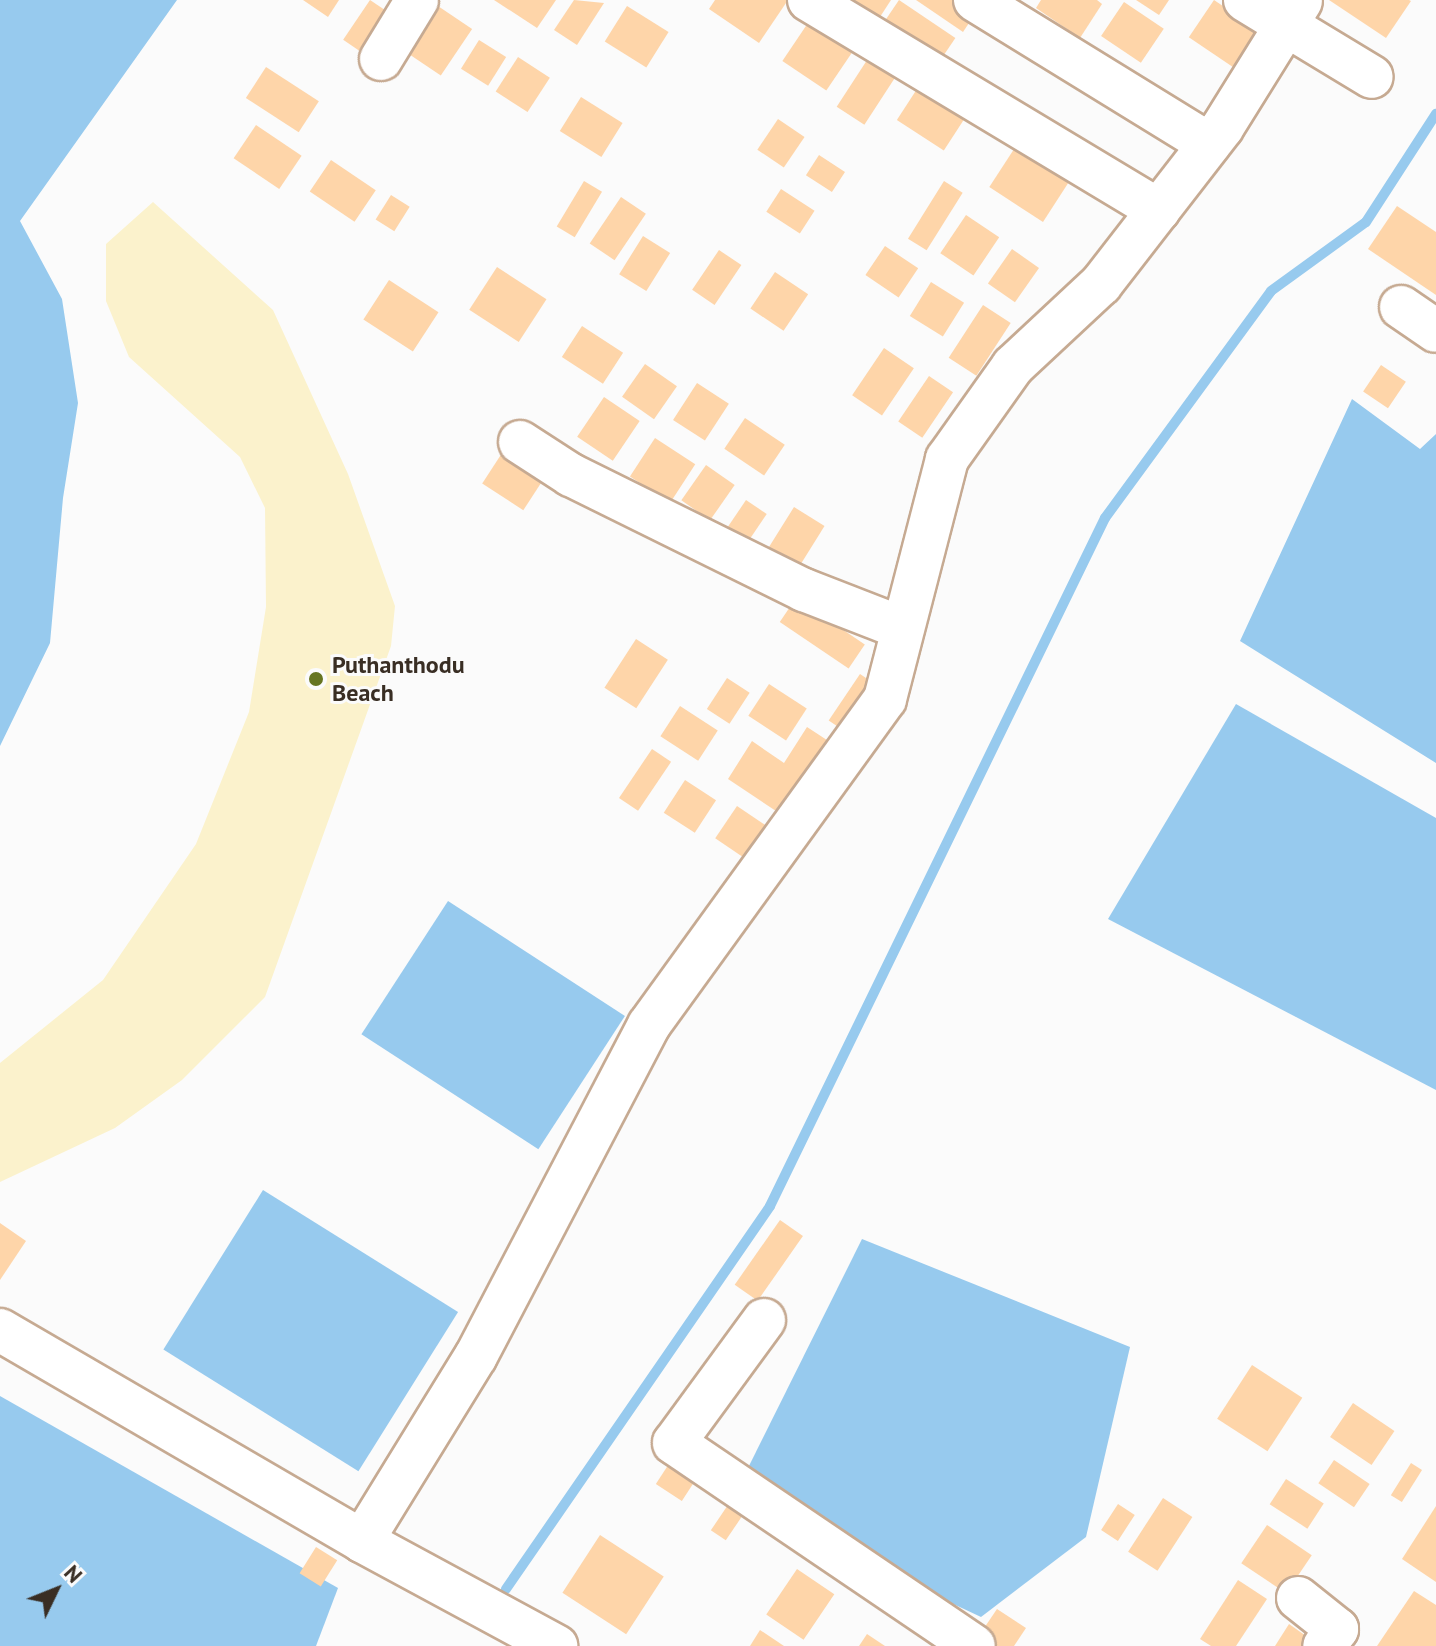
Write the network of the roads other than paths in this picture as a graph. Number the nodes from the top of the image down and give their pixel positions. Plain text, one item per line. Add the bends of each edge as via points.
1 (417, 0) edge
2 (809, 0) edge
3 (975, 0) edge
4 (1245, 0) edge
5 (1294, 12) edge
6 (381, 59) dead end
7 (1372, 77) dead end
8 (1209, 144) junction
9 (1159, 210) junction
10 (1401, 307) dead end
11 (1436, 331) edge
12 (520, 442) dead end
13 (902, 628) junction
14 (764, 1320) dead end
15 (0, 1330) edge
16 (362, 1541) junction
17 (1298, 1598) dead end
18 (556, 1646) edge
19 (974, 1646) edge
20 (1324, 1646) edge

1 - 6 street
2 - 9 street
3 - 8 street
4 - 5 street
5 - 7 street
5 - 8 street
8 - 9 street
9 - 13 street via 1101,284 1013,366 947,459
10 - 11 street
12 - 13 street via 571,475 804,590
13 - 16 street via 885,699 649,1025 476,1356
14 - 19 street via 674,1443
15 - 16 street
16 - 18 street
17 - 20 street via 1337,1629

